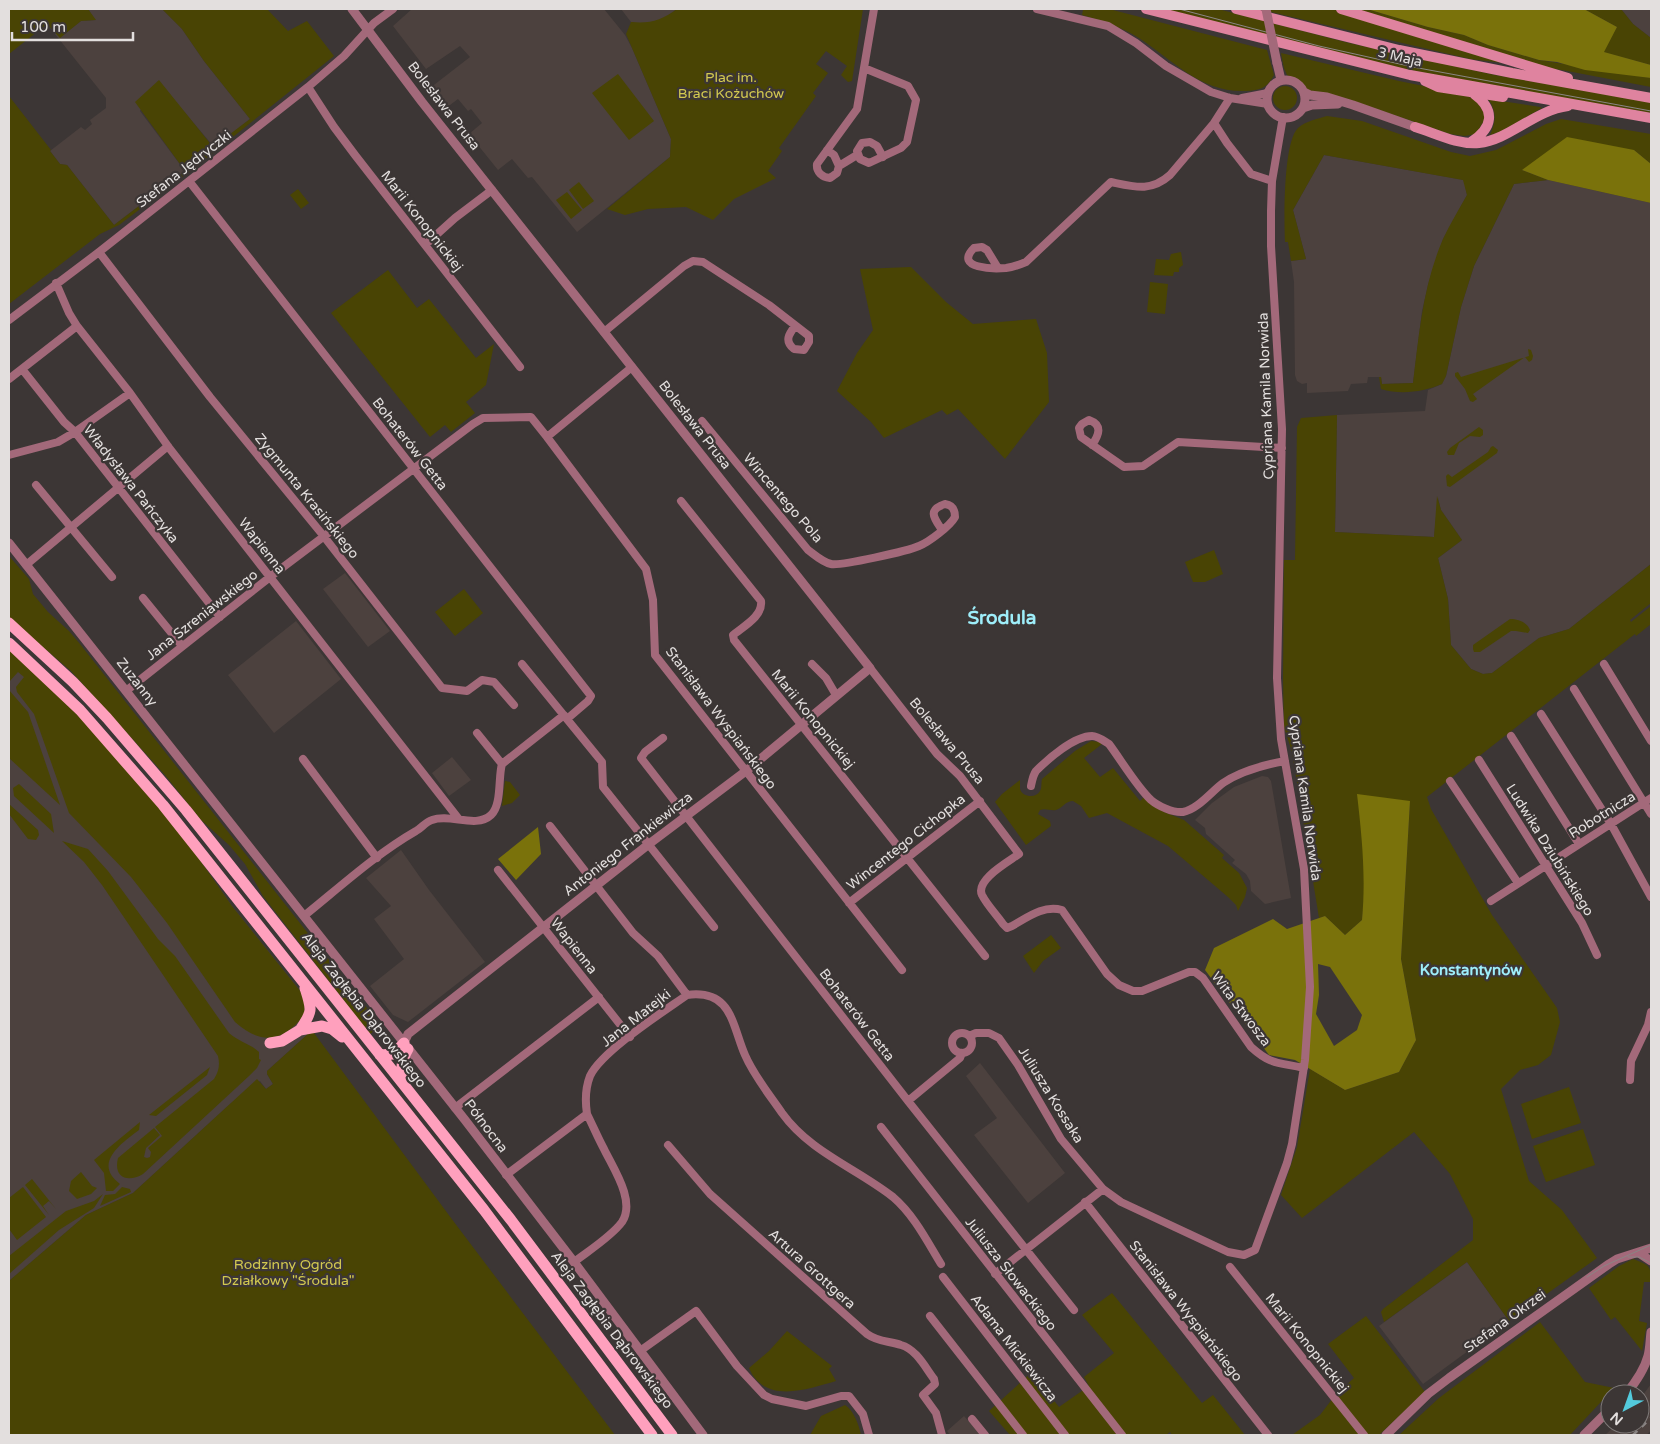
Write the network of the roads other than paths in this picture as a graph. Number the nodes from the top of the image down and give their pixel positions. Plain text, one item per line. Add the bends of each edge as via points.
1 (352, 9) edge
2 (394, 9) edge
3 (874, 9) edge
4 (1037, 9) edge
5 (1146, 9) edge
6 (1236, 9) edge
7 (1266, 9) edge
8 (1341, 9) edge
9 (368, 30) junction
10 (864, 68) junction
11 (1410, 74) junction
12 (1282, 80) junction
13 (308, 87) junction
14 (1592, 87) junction
15 (1304, 92) junction
16 (1268, 93) junction
17 (1474, 94) junction
18 (1531, 96) junction
19 (1230, 98) junction
20 (1651, 98) edge
21 (1268, 104) junction
22 (1343, 104) junction
23 (1576, 105) junction
24 (1303, 108) junction
25 (1282, 118) junction
26 (1651, 118) edge
27 (1214, 123) junction
28 (1415, 127) joint
29 (1469, 143) junction
30 (827, 150) junction
31 (858, 155) junction
32 (883, 157) junction
33 (839, 166) junction
34 (189, 181) junction
35 (1272, 181) junction
36 (492, 190) junction
37 (425, 245) junction
38 (99, 252) junction
39 (998, 268) dead end
40 (56, 283) junction
41 (9, 320) edge
42 (77, 326) junction
43 (795, 326) dead end
44 (604, 332) junction
45 (520, 367) dead end
46 (632, 367) junction
47 (22, 369) junction
48 (9, 379) edge
49 (130, 393) junction
50 (702, 421) dead end
51 (75, 432) junction
52 (547, 437) junction
53 (1092, 445) dead end
54 (168, 446) junction
55 (1282, 448) junction
56 (9, 455) edge
57 (413, 469) junction
58 (36, 484) dead end
59 (118, 488) junction
60 (680, 501) dead end
61 (72, 527) junction
62 (942, 530) dead end
63 (324, 537) junction
64 (9, 542) edge
65 (26, 565) junction
66 (112, 577) dead end
67 (270, 577) junction
68 (143, 598) dead end
69 (220, 617) junction
70 (9, 623) edge
71 (9, 643) edge
72 (182, 646) junction
73 (522, 664) dead end
74 (812, 664) dead end
75 (1604, 664) dead end
76 (870, 668) junction
77 (1574, 689) dead end
78 (126, 691) junction
79 (836, 695) junction
80 (514, 705) dead end
81 (1541, 714) dead end
82 (565, 717) junction
83 (802, 725) junction
84 (477, 733) dead end
85 (1511, 736) dead end
86 (663, 738) dead end
87 (1651, 741) edge
88 (303, 759) dead end
89 (1479, 760) dead end
90 (1285, 761) junction
91 (502, 764) junction
92 (746, 771) junction
93 (1450, 780) dead end
94 (1031, 786) dead end
95 (1651, 798) edge
96 (980, 801) junction
97 (1644, 803) junction
98 (1651, 814) edge
99 (686, 816) junction
100 (458, 818) junction
101 (1611, 824) junction
102 (550, 826) dead end
103 (242, 838) joint
104 (649, 844) junction
105 (1579, 844) junction
106 (1019, 854) joint
107 (907, 857) junction
108 (377, 858) junction
109 (1547, 866) junction
110 (498, 870) dead end
111 (1518, 883) junction
112 (596, 886) junction
113 (1651, 897) edge
114 (1491, 901) dead end
115 (849, 902) junction
116 (304, 916) junction
117 (544, 927) junction
118 (714, 927) dead end
119 (1597, 955) dead end
120 (985, 956) dead end
121 (902, 970) dead end
122 (303, 981) junction
123 (687, 995) junction
124 (599, 997) junction
125 (1651, 1012) edge
126 (300, 1030) junction
127 (630, 1036) junction
128 (969, 1036) junction
129 (351, 1041) junction
130 (270, 1043) dead end
131 (406, 1046) junction
132 (962, 1053) junction
133 (380, 1055) junction
134 (1304, 1068) junction
135 (1630, 1080) dead end
136 (406, 1087) junction
137 (908, 1101) junction
138 (455, 1108) junction
139 (587, 1114) junction
140 (881, 1127) dead end
141 (668, 1145) dead end
142 (506, 1175) junction
143 (1103, 1189) junction
144 (1085, 1202) junction
145 (1651, 1248) edge
146 (1026, 1250) junction
147 (1639, 1253) junction
148 (1244, 1255) joint
149 (1651, 1261) edge
150 (574, 1262) junction
151 (941, 1264) dead end
152 (1230, 1267) dead end
153 (994, 1274) junction
154 (943, 1277) dead end
155 (1074, 1310) dead end
156 (930, 1316) dead end
157 (1651, 1332) edge
158 (640, 1352) junction
159 (1634, 1384) edge
160 (972, 1419) dead end
161 (1600, 1420) edge
162 (652, 1435) edge
163 (672, 1435) edge
164 (702, 1435) edge
165 (869, 1435) edge
166 (942, 1435) edge
167 (985, 1435) edge
168 (1023, 1435) edge
169 (1065, 1435) edge
170 (1122, 1435) edge
171 (1268, 1435) edge
172 (1364, 1435) edge
173 (1386, 1435) edge
174 (1584, 1435) edge

1 - 9 street, Bolesława Prusa
2 - 9 street
3 - 10 street
4 - 19 street via 1108,26 1194,84
5 - 11 main road, 3 Maja
6 - 14 main road, 3 Maja via 1399,50
7 - 12 street, bridge
8 - 14 main road
9 - 13 street, Stefana Jędryczki
9 - 36 street, Bolesława Prusa
10 - 30 street via 857,109
10 - 32 street via 908,86 916,100 907,142
11 - 17 main road via 1438,87
11 - 18 main road, 3 Maja
12 - 15 street via 1296,82
12 - 16 street
13 - 34 street, Stefana Jędryczki
13 - 37 street, Marii Konopnickiej via 339,134
14 - 20 main road, 3 Maja
15 - 22 street
15 - 24 street
16 - 19 street
16 - 21 street
17 - 18 main road via 1501,98
17 - 29 main road via 1487,107 1489,120 1481,135
18 - 23 main road, 3 Maja
19 - 21 street
19 - 27 street
21 - 25 street
22 - 24 street
22 - 28 street
23 - 26 main road, 3 Maja
23 - 29 main road via 1547,110 1489,140
24 - 25 street via 1296,116
25 - 35 street, Cypriana Kamila Norwida
27 - 35 street via 1252,174
27 - 39 street via 1162,182 1142,187 1111,182 1026,262
28 - 29 main road
30 - 33 street via 834,155
30 - 33 street via 818,164 819,172 826,177 834,176
31 - 32 street via 869,163
31 - 32 street via 860,145 868,142 877,146
31 - 33 street
34 - 38 street, Stefana Jędryczki
34 - 57 street, Bohaterów Getta
35 - 55 street, Cypriana Kamila Norwida
36 - 37 street
36 - 44 street, Bolesława Prusa
37 - 45 street, Marii Konopnickiej
38 - 40 street, Stefana Jędryczki
38 - 63 street, Zygmunta Krasińskiego via 210,397
40 - 41 street, Stefana Jędryczki
40 - 42 street, Wapienna
42 - 47 street
42 - 49 street, Wapienna
43 - 44 street via 713,268 693,261
44 - 46 street, Bolesława Prusa
46 - 52 street
46 - 76 street, Bolesława Prusa
47 - 48 street
47 - 51 street, Władysława Pańczyka
49 - 51 street
49 - 54 street, Wapienna
50 - 62 street, Wincentego Pola via 808,550 820,559 832,564 853,563 920,546
51 - 56 street via 58,442
51 - 59 street, Władysława Pańczyka
52 - 57 street, Stanisława Wyspiańskiego via 531,417 483,418
52 - 92 street, Stanisława Wyspiańskiego via 646,569 653,600 655,655
53 - 55 street via 1124,467 1143,466 1178,442
54 - 59 street
54 - 67 street, Wapienna
55 - 90 street, Cypriana Kamila Norwida via 1277,678
57 - 63 street, Jana Szreniawskiego
57 - 82 street, Bohaterów Getta via 591,696
58 - 61 street
59 - 61 street
59 - 69 street, Władysława Pańczyka
60 - 83 street, Marii Konopnickiej via 761,601 759,613 733,635 734,640
61 - 65 street
61 - 66 street
63 - 67 street, Jana Szreniawskiego
63 - 80 street, Zygmunta Krasińskiego via 442,688 467,690 482,680 494,682
64 - 65 street, Zuzanny
65 - 78 street, Zuzanny
67 - 69 street, Jana Szreniawskiego
67 - 100 street, Wapienna
68 - 72 street
69 - 72 street, Jana Szreniawskiego
70 - 133 main road, Aleja Zagłębia Dąbrowskiego via 73,682 143,758
71 - 122 main road via 80,710 134,770
72 - 78 street, Jana Szreniawskiego
73 - 82 street
74 - 79 street
75 - 87 street
76 - 79 street, Antoniego Frankiewicza
76 - 96 street, Bolesława Prusa via 937,754
77 - 97 street
78 - 103 street, Zuzanny
79 - 83 street, Antoniego Frankiewicza
81 - 101 street
82 - 91 street
82 - 104 street via 602,762 603,788
83 - 92 street, Antoniego Frankiewicza
83 - 107 street, Marii Konopnickiej
84 - 91 street
85 - 105 street
86 - 99 street, Bohaterów Getta via 641,758
88 - 108 street
89 - 109 street, Ludwika Dziubińskiego
90 - 94 street via 1236,776 1182,812 1168,809 1149,798 1109,744 1093,736 1074,741 1062,749 1035,773
90 - 134 street, Cypriana Kamila Norwida via 1304,869 1308,922 1310,987
91 - 100 street via 492,814 478,821
92 - 99 street, Antoniego Frankiewicza
92 - 115 street, Stanisława Wyspiańskiego
93 - 111 street
95 - 97 street, Robotnicza
96 - 106 street, Bolesława Prusa
96 - 107 street, Wincentego Cichopka
97 - 98 street
97 - 101 street, Robotnicza
99 - 104 street, Antoniego Frankiewicza
99 - 137 street, Bohaterów Getta
100 - 108 street via 428,821
101 - 105 street, Robotnicza
101 - 113 street
102 - 112 street
103 - 116 street, Północna
104 - 112 street, Antoniego Frankiewicza
104 - 118 street
105 - 109 street, Robotnicza
106 - 134 street, Wita Stwosza via 981,885 981,893 1007,928 1043,909 1053,907 1062,910 1107,974 1119,985 1133,991 1195,972 1203,978 1251,1048 1261,1057
107 - 115 street, Wincentego Cichopka
107 - 120 street, Marii Konopnickiej
108 - 116 street
109 - 111 street, Robotnicza
109 - 119 street, Ludwika Dziubińskiego via 1582,923
110 - 117 street, Wapienna
111 - 114 street, Robotnicza
112 - 117 street, Antoniego Frankiewicza
112 - 123 street via 634,933 658,956
115 - 121 street, Stanisława Wyspiańskiego
116 - 131 street, Północna
117 - 124 street, Wapienna
117 - 131 street, Antoniego Frankiewicza via 408,1034
122 - 126 main road via 311,1006 310,1015
122 - 129 main road
123 - 127 street, Jana Matejki
123 - 151 street, Jana Matejki via 697,994 722,1003 729,1010 746,1056 788,1121 808,1141 894,1198 922,1232
124 - 127 street, Wapienna
124 - 138 street
125 - 135 street via 1631,1061
126 - 129 main road via 322,1026
126 - 130 main road
127 - 139 street, Jana Matejki via 604,1058 591,1075 586,1091
128 - 132 street via 972,1044 967,1052
128 - 132 street via 958,1034 953,1041 955,1049
128 - 143 street, Juliusza Kossaka via 976,1032 999,1038 1061,1139
129 - 162 main road via 489,1217
131 - 133 main road via 394,1054
131 - 136 main road via 401,1076
131 - 138 street, Północna
132 - 137 street via 954,1064
133 - 136 main road, Aleja Zagłębia Dąbrowskiego
134 - 148 street, Cypriana Kamila Norwida via 1287,1163 1257,1247
136 - 163 main road, Aleja Zagłębia Dąbrowskiego
137 - 146 street, Bohaterów Getta
138 - 142 street, Północna
139 - 142 street
139 - 150 street, Jana Matejki via 619,1177 626,1207 625,1216 617,1227
140 - 153 street, Juliusza Słowackiego
141 - 166 street, Artura Grottgera via 710,1194 867,1334 908,1347 914,1352 934,1379 935,1384 923,1395 936,1413
142 - 150 street, Północna
143 - 144 street
143 - 148 street, Juliusza Kossaka via 1165,1224 1228,1252
144 - 146 street
144 - 171 street, Stanisława Wyspiańskiego
145 - 147 street, Stefana Okrzei
146 - 153 street
146 - 155 street, Bohaterów Getta
147 - 149 street
147 - 173 street, Stefana Okrzei via 1609,1264 1449,1378
150 - 158 street, Północna
152 - 172 street, Marii Konopnickiej
153 - 170 street, Juliusza Słowackiego
154 - 169 street, Adama Mickiewicza
156 - 168 street
157 - 159 street via 1649,1352
158 - 164 street, Północna
158 - 165 street via 696,1312 737,1366 764,1395 806,1406 849,1396 863,1414
160 - 167 street
161 - 174 street

